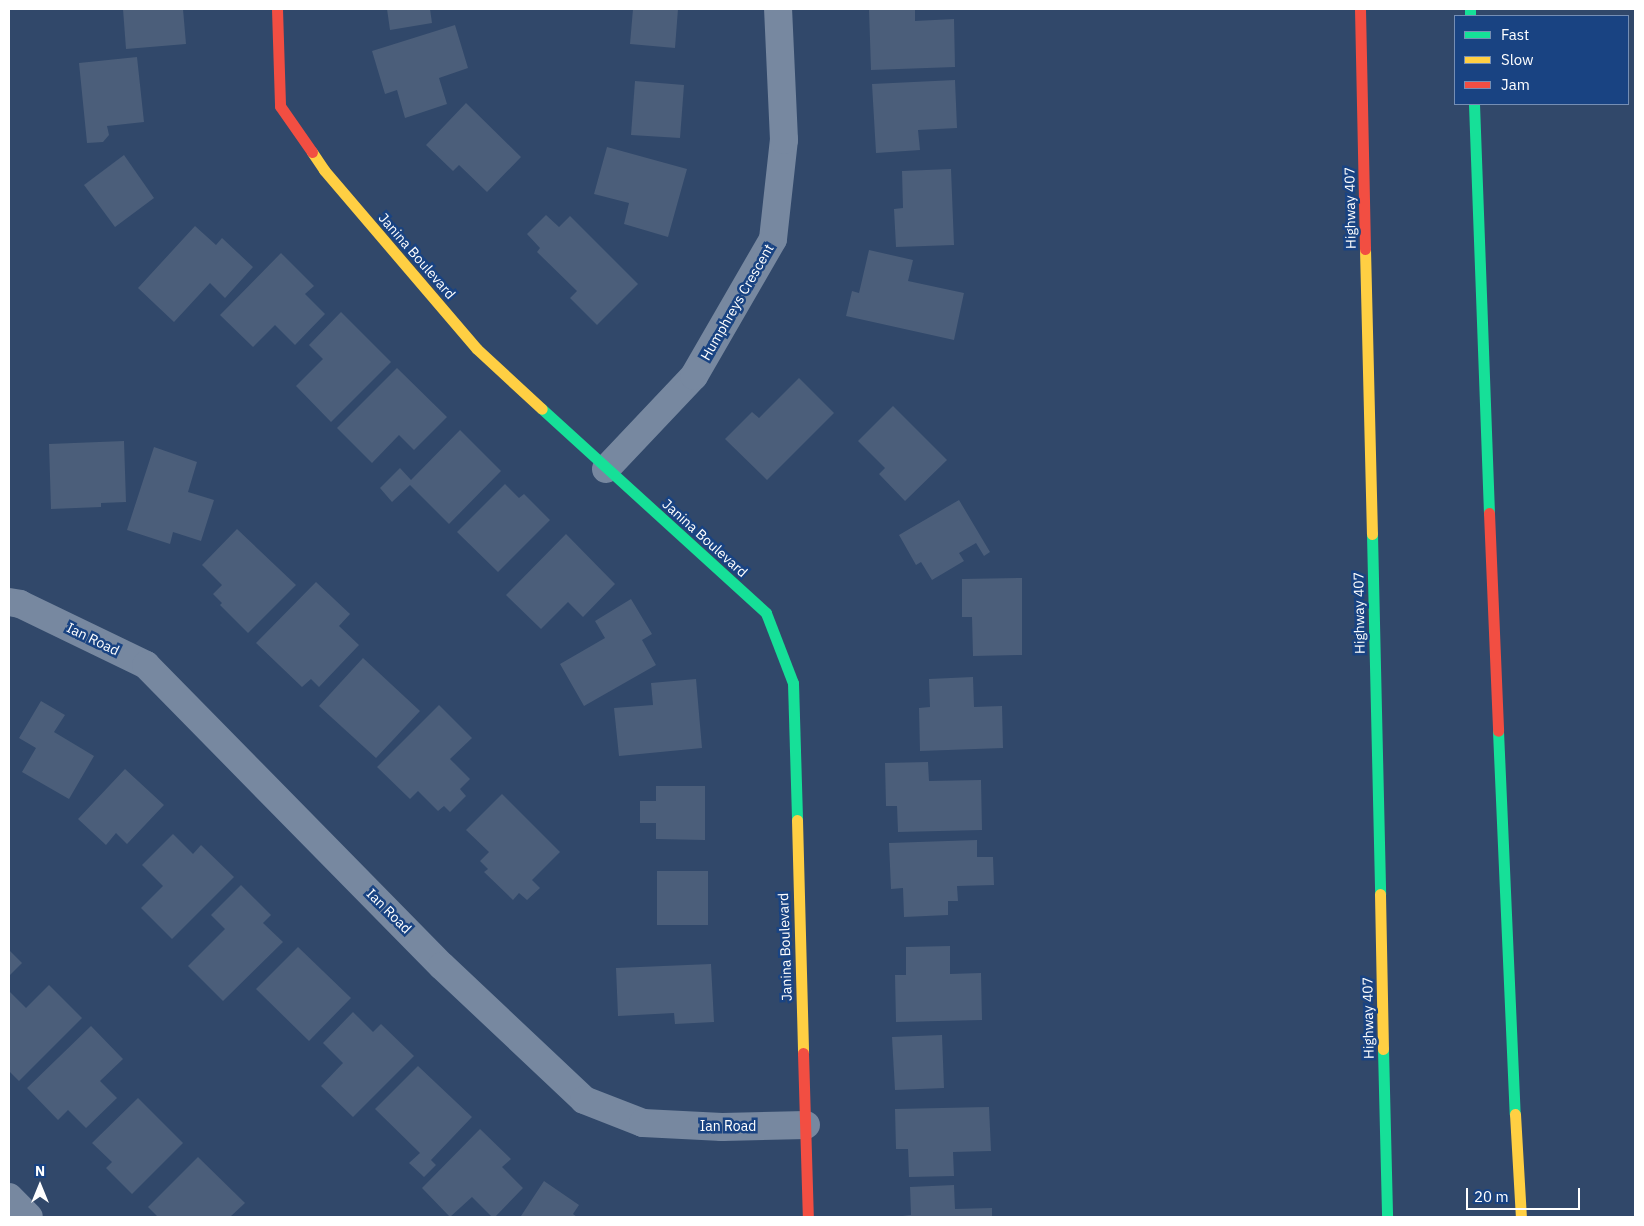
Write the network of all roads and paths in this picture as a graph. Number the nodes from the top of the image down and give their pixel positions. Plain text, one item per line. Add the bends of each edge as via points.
1 (277, 9) edge
2 (778, 9) edge
3 (1360, 9) edge
4 (1474, 105) edge
5 (606, 469) junction
6 (9, 602) edge
7 (1504, 899) junction
8 (806, 1125) junction
9 (1506, 1168) dead end
10 (9, 1197) edge
11 (29, 1217) edge
12 (808, 1217) edge
13 (1387, 1217) edge
14 (1521, 1217) edge

1 - 5 main road, Janina Boulevard via 280,106 324,170 478,349
2 - 5 street, Humphreys Crescent via 784,140 773,239 694,376
3 - 13 main road, Highway 407
4 - 7 main road
5 - 8 main road, Janina Boulevard via 766,613 793,683
6 - 8 street, Ian Road via 20,604 146,665 442,966 584,1100 643,1123 722,1127
7 - 9 main road
7 - 14 main road
8 - 12 main road, Janina Boulevard
10 - 11 street

